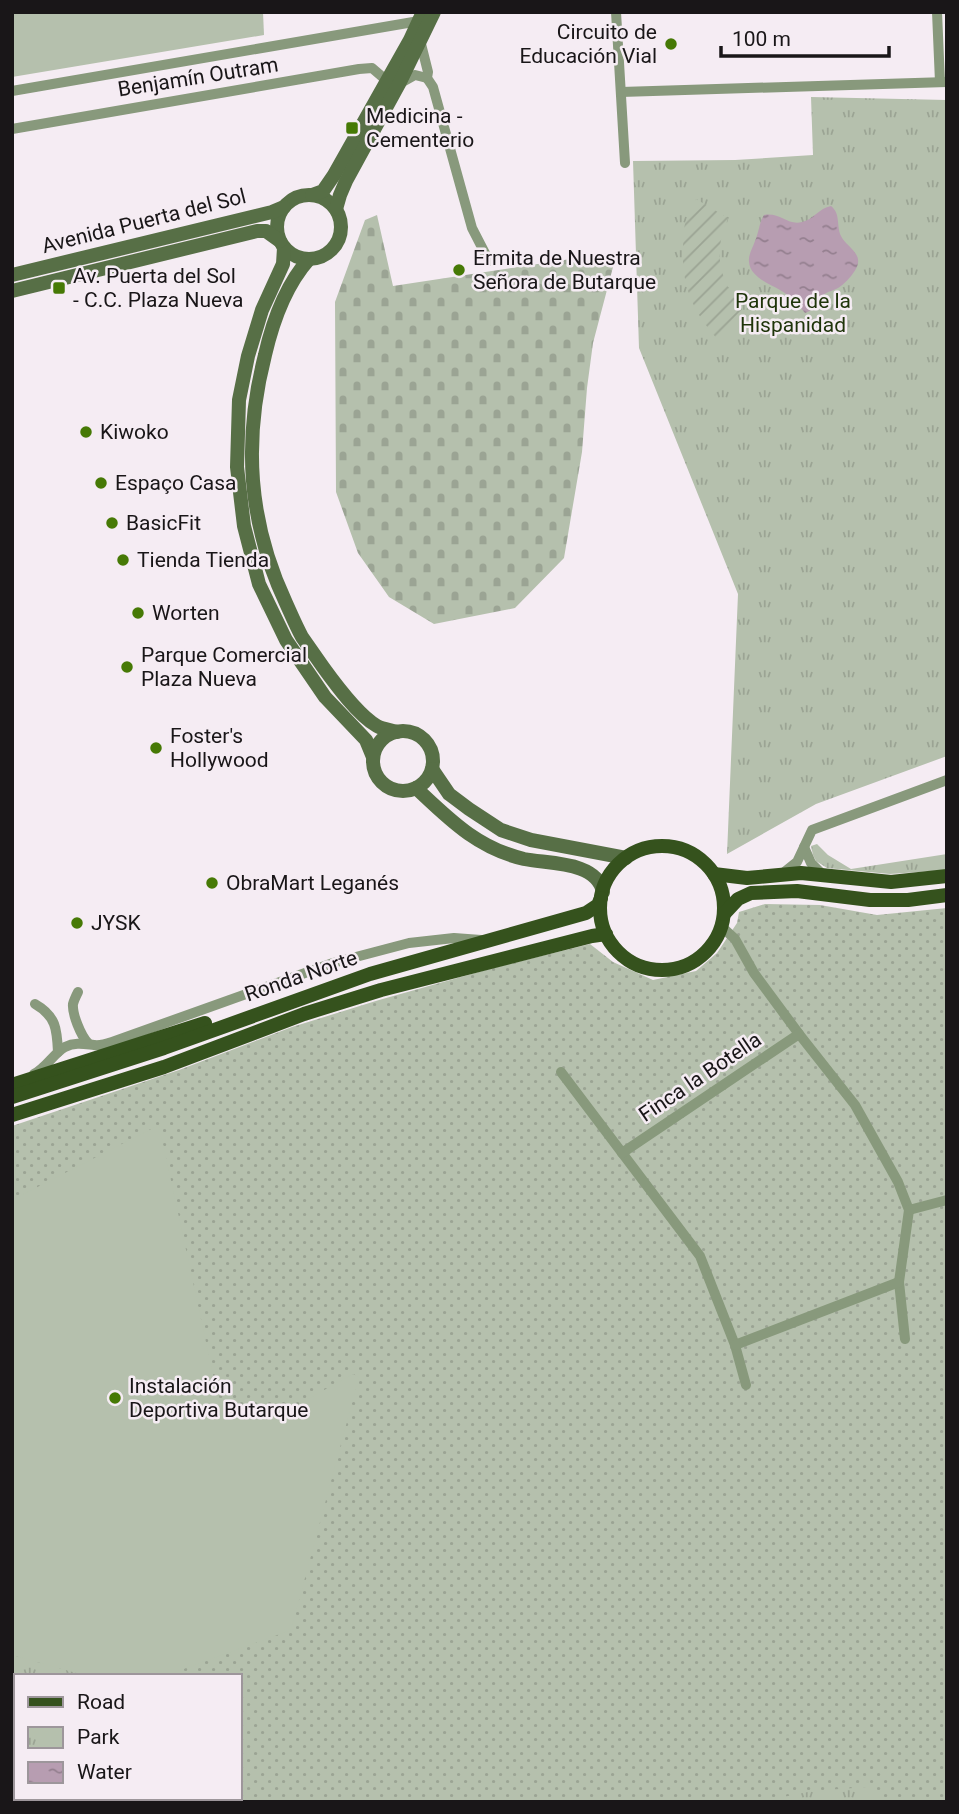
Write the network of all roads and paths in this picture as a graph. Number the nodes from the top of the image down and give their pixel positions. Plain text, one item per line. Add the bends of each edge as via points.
1 (434, 12) edge
2 (616, 12) edge
3 (937, 12) edge
4 (421, 17) edge
5 (389, 26) junction
6 (415, 40) junction
7 (427, 78) junction
8 (392, 82) junction
9 (944, 82) edge
10 (12, 91) edge
11 (621, 92) junction
12 (12, 129) edge
13 (625, 163) dead end
14 (312, 195) junction
15 (284, 207) junction
16 (336, 209) junction
17 (282, 244) junction
18 (309, 260) junction
19 (489, 261) dead end
20 (12, 275) edge
21 (12, 291) edge
22 (397, 732) junction
23 (373, 757) junction
24 (432, 769) junction
25 (947, 780) edge
26 (416, 788) junction
27 (804, 847) junction
28 (626, 858) junction
29 (714, 874) junction
30 (782, 875) junction
31 (823, 875) junction
32 (947, 876) edge
33 (602, 895) junction
34 (947, 895) edge
35 (723, 920) junction
36 (606, 934) junction
37 (488, 941) junction
38 (78, 992) dead end
39 (35, 1004) dead end
40 (275, 1007) junction
41 (799, 1034) junction
42 (88, 1043) junction
43 (58, 1052) junction
44 (561, 1072) dead end
45 (12, 1085) edge
46 (12, 1097) edge
47 (12, 1115) edge
48 (622, 1153) junction
49 (947, 1200) edge
50 (909, 1210) junction
51 (899, 1282) junction
52 (905, 1339) dead end
53 (735, 1345) junction
54 (746, 1385) dead end

1 - 6 main road
2 - 11 street
3 - 9 street
4 - 5 street, Benjamín Outram
4 - 6 main road
5 - 6 street
5 - 10 street, Benjamín Outram
6 - 7 street
6 - 8 main road
6 - 8 main road via 412,57
7 - 8 street via 415,75
7 - 19 street via 472,228
8 - 12 street, Benjamín Outram via 372,68 359,69
8 - 14 main road via 323,191
8 - 16 main road
9 - 11 street
11 - 13 street
14 - 15 main road
14 - 16 main road
15 - 17 main road via 277,223
15 - 20 main road, Avenida Puerta del Sol
16 - 18 main road via 341,223 339,240 327,254
17 - 18 main road via 291,254
17 - 21 main road, Avenida Puerta del Sol via 266,231 257,231
17 - 23 main road via 283,264 262,310 239,400 237,467 244,526 259,584 286,640 325,697 366,740
18 - 22 main road via 280,306 259,377 252,481 261,534 276,582 301,635 337,687 364,716 378,727
22 - 23 main road via 381,741
22 - 24 main road via 407,731 425,740
23 - 26 main road via 376,773 385,785 400,791
24 - 26 main road
24 - 28 main road via 449,793 501,830
25 - 27 street via 812,830
26 - 33 main road via 459,829 491,848 595,875
27 - 30 street via 797,862
27 - 31 street
28 - 29 main road via 649,848 673,848 696,857
28 - 33 main road, Ronda Norte via 612,873
29 - 30 main road via 747,878
29 - 35 main road via 723,897
30 - 31 main road
31 - 32 main road via 891,882
33 - 36 main road
33 - 37 main road, Ronda Norte via 598,905 586,913
34 - 35 main road via 870,900 797,891 751,892 738,899
35 - 36 main road via 714,943 701,956 668,970 633,962
35 - 41 street via 754,973
36 - 47 main road, Ronda Norte via 381,990
37 - 40 main road, Ronda Norte
37 - 42 street via 454,938 409,943 333,963 111,1042
38 - 42 street via 73,1008 79,1031
39 - 43 street via 51,1018
40 - 45 main road via 224,1017
40 - 46 main road, Ronda Norte
41 - 48 street, Finca la Botella
41 - 50 street via 855,1105
42 - 43 street
43 - 45 street via 40,1071
44 - 48 street
48 - 53 street via 700,1256
49 - 50 street
50 - 51 street
51 - 52 street
51 - 53 street
53 - 54 street

